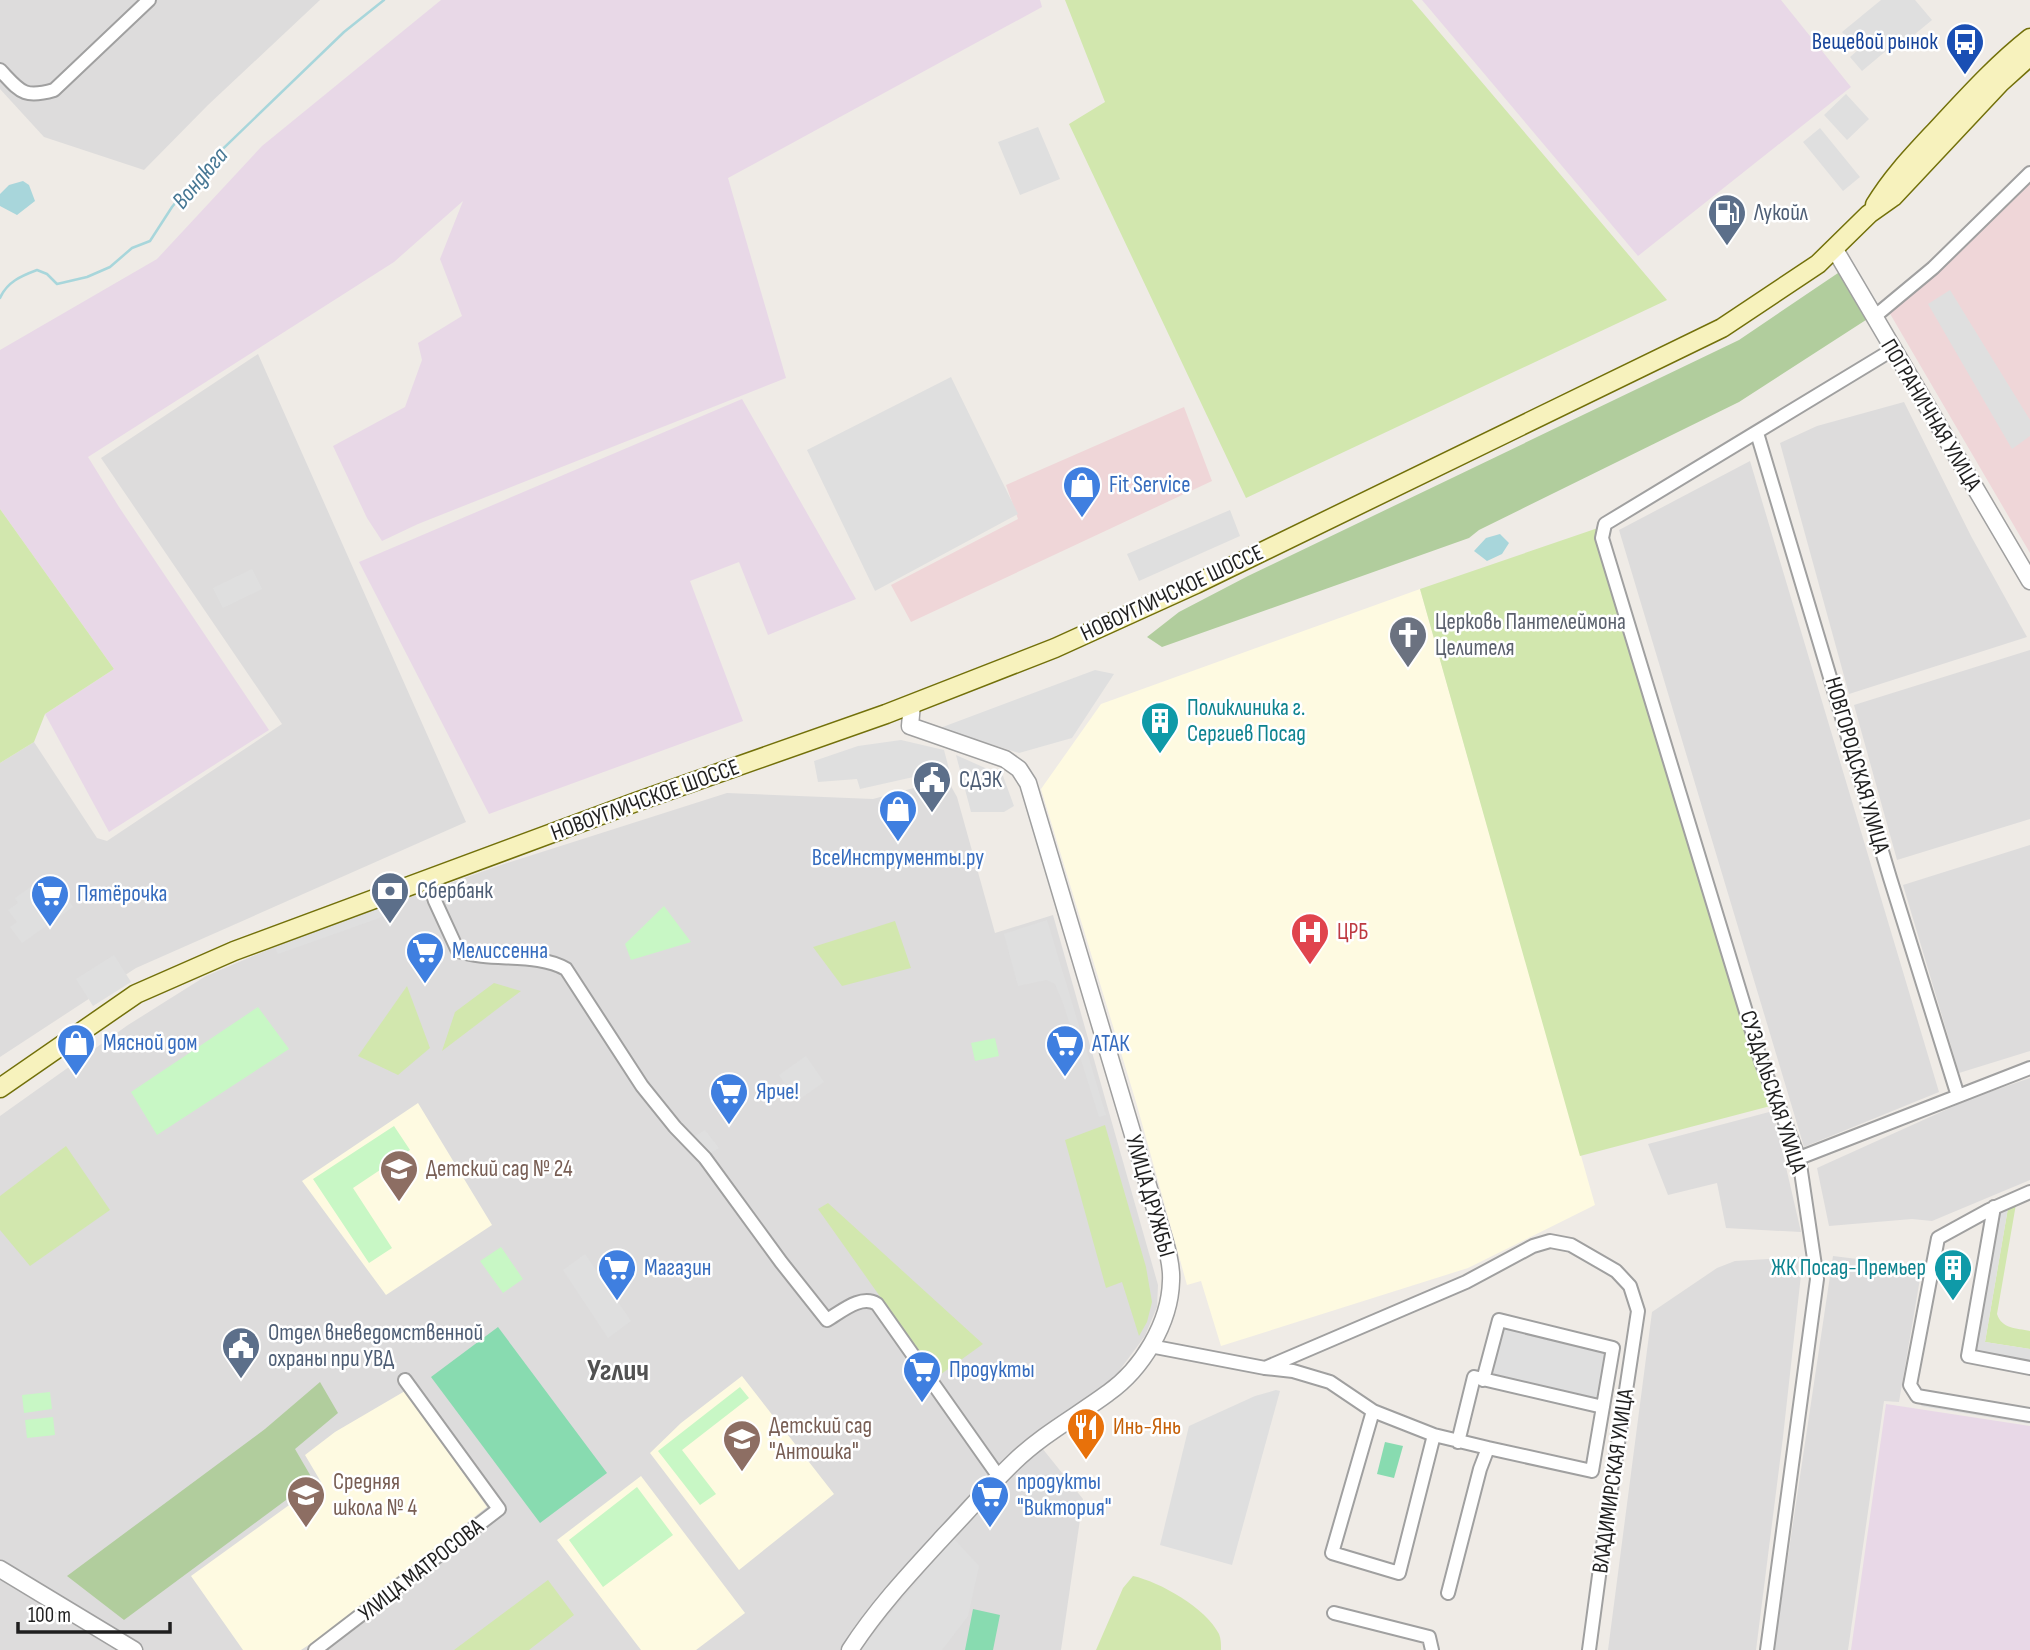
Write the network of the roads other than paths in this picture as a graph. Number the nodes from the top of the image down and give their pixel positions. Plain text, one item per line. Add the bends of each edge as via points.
1 (149, 0) edge
2 (2030, 37) edge
3 (2030, 56) edge
4 (0, 69) edge
5 (2030, 173) edge
6 (1869, 214) junction
7 (1834, 248) junction
8 (1874, 317) junction
9 (1892, 350) junction
10 (1757, 433) junction
11 (2030, 581) edge
12 (912, 704) junction
13 (886, 714) junction
14 (910, 726) junction
15 (428, 880) junction
16 (2030, 1068) edge
17 (0, 1088) edge
18 (1958, 1096) junction
19 (1799, 1158) junction
20 (2030, 1192) edge
21 (1994, 1207) junction
22 (1150, 1346) junction
23 (1265, 1368) junction
24 (2030, 1368) edge
25 (405, 1380) dead end
26 (1483, 1380) junction
27 (1603, 1407) junction
28 (1373, 1411) junction
29 (2030, 1415) edge
30 (1434, 1435) junction
31 (1458, 1442) junction
32 (1488, 1448) junction
33 (999, 1477) junction
34 (3, 1576) edge
35 (1448, 1593) dead end
36 (1334, 1613) dead end
37 (134, 1650) edge
38 (315, 1650) edge
39 (850, 1650) edge
40 (1432, 1650) edge
41 (1589, 1650) edge
42 (1768, 1650) edge

1 - 4 street via 54,90 22,93
2 - 6 main road, НОВОУГЛИЧСКОЕ ШОССЕ via 1889,181
3 - 6 main road, НОВОУГЛИЧСКОЕ ШОССЕ via 1893,197
5 - 8 street via 1957,246
6 - 7 main road, НОВОУГЛИЧСКОЕ ШОССЕ
7 - 8 street, ПОГРАНИЧНАЯ УЛИЦА
7 - 12 main road, НОВОУГЛИЧСКОЕ ШОССЕ via 1789,285 1722,328 1196,584 1055,648
8 - 9 street, ПОГРАНИЧНАЯ УЛИЦА
9 - 10 street
9 - 11 street, ПОГРАНИЧНАЯ УЛИЦА
10 - 18 street, НОВГОРОДСКАЯ УЛИЦА
10 - 19 street, СУЗДАЛЬСКАЯ УЛИЦА via 1605,524 1602,538 1761,1061
12 - 13 main road, НОВОУГЛИЧСКОЕ ШОССЕ
12 - 14 street
13 - 14 street, УЛИЦА ДРУЖБЫ
13 - 15 main road, НОВОУГЛИЧСКОЕ ШОССЕ
14 - 22 street, УЛИЦА ДРУЖБЫ via 1005,759 1028,783 1170,1263 1170,1298
15 - 17 main road, НОВОУГЛИЧСКОЕ ШОССЕ via 234,951 136,994
15 - 33 street via 458,951 488,958 555,962 566,969 642,1086 705,1158 827,1320 859,1302 877,1304
16 - 18 street
18 - 19 street
19 - 42 street, СУЗДАЛЬСКАЯ УЛИЦА via 1816,1279
20 - 21 street
21 - 24 street via 1968,1356
21 - 29 street via 1938,1238 1910,1385 1917,1396
22 - 23 street
22 - 33 street, УЛИЦА ДРУЖБЫ via 1121,1383 1033,1445
23 - 28 street via 1330,1382
23 - 41 street, ВЛАДИМИРСКАЯ УЛИЦА via 1550,1241 1572,1245 1616,1271 1630,1286 1638,1311
25 - 38 street, УЛИЦА МАТРОСОВА via 499,1509
26 - 27 street
26 - 27 street via 1499,1320 1613,1348
26 - 31 street via 1474,1377
27 - 32 street via 1592,1471
28 - 30 street
28 - 30 street via 1332,1553 1399,1573
30 - 31 street
31 - 32 street
32 - 35 street
33 - 39 street, УЛИЦА ДРУЖБЫ via 907,1576
34 - 37 street
36 - 40 street via 1429,1637

